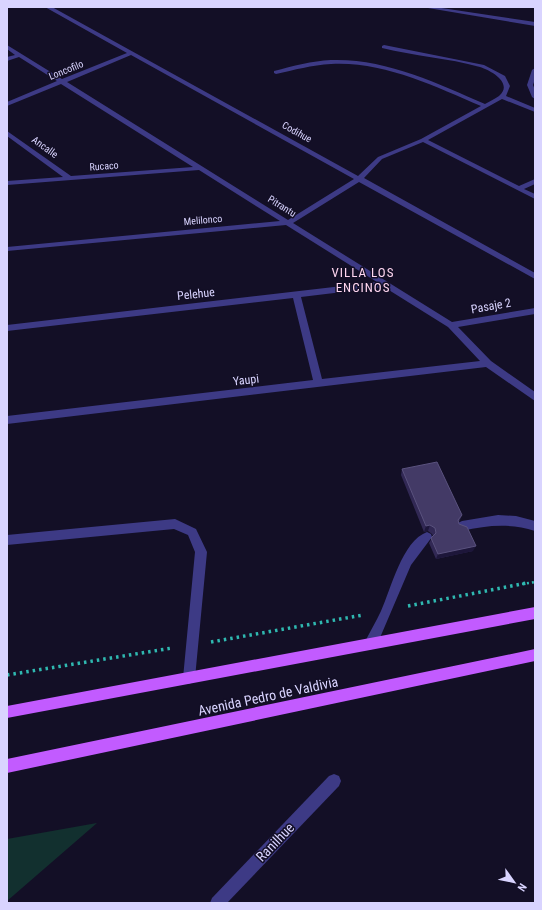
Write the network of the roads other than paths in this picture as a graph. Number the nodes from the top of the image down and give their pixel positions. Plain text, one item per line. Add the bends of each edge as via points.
1 (48, 7) edge
2 (425, 7) edge
3 (535, 24) edge
4 (7, 47) edge
5 (384, 47) dead end
6 (131, 53) junction
7 (20, 55) junction
8 (7, 59) edge
9 (535, 70) edge
10 (276, 72) dead end
11 (62, 81) junction
12 (502, 97) junction
13 (535, 97) edge
14 (7, 104) edge
15 (486, 106) junction
16 (535, 110) edge
17 (7, 133) edge
18 (423, 140) junction
19 (202, 168) junction
20 (360, 178) junction
21 (71, 179) junction
22 (535, 181) edge
23 (7, 183) edge
24 (518, 189) junction
25 (535, 197) edge
26 (288, 223) junction
27 (7, 248) edge
28 (535, 276) edge
29 (387, 284) junction
30 (296, 295) junction
31 (535, 311) edge
32 (451, 325) junction
33 (7, 328) edge
34 (488, 363) junction
35 (318, 383) junction
36 (535, 397) edge
37 (7, 420) edge
38 (462, 526) edge
39 (535, 526) edge
40 (426, 537) dead end
41 (7, 540) edge
42 (535, 613) edge
43 (370, 644) junction
44 (535, 655) edge
45 (189, 678) junction
46 (7, 712) edge
47 (7, 766) edge
48 (334, 780) dead end
49 (217, 903) edge

1 - 6 street, Codihue
2 - 3 street
4 - 7 street, Pitrantu
5 - 12 street via 462,62 497,72 507,85
6 - 11 street, Loncofilo
6 - 20 street, Codihue
7 - 8 street
7 - 11 street, Pitrantu
9 - 13 street via 530,89
10 - 15 street via 340,62 369,66 420,78
11 - 14 street, Loncofilo
11 - 19 street, Pitrantu
12 - 15 street
12 - 16 street
15 - 18 street
17 - 21 street, Ancalle
18 - 20 street, Melilonco via 380,158
18 - 24 street
19 - 21 street, Rucaco
19 - 26 street, Pitrantu
20 - 26 street, Melilonco
20 - 28 street, Codihue
21 - 23 street, Rucaco
22 - 24 street
24 - 25 street
26 - 27 street, Melilonco
26 - 29 street, Pitrantu
29 - 30 street, Pelehue
29 - 32 street, Pitrantu
30 - 33 street, Pelehue
30 - 35 street
31 - 32 street, Pasaje 2
32 - 34 street, Pitrantu
34 - 35 street, Yaupi
34 - 36 street, Pitrantu
35 - 37 street, Yaupi
38 - 39 street via 494,519 508,519
40 - 43 street via 406,560 387,610
41 - 45 street via 175,524 192,532 201,552
42 - 43 main road
43 - 45 main road
44 - 47 main road, Avenida Pedro de Valdivia
45 - 46 main road
48 - 49 street, Ranilhue

